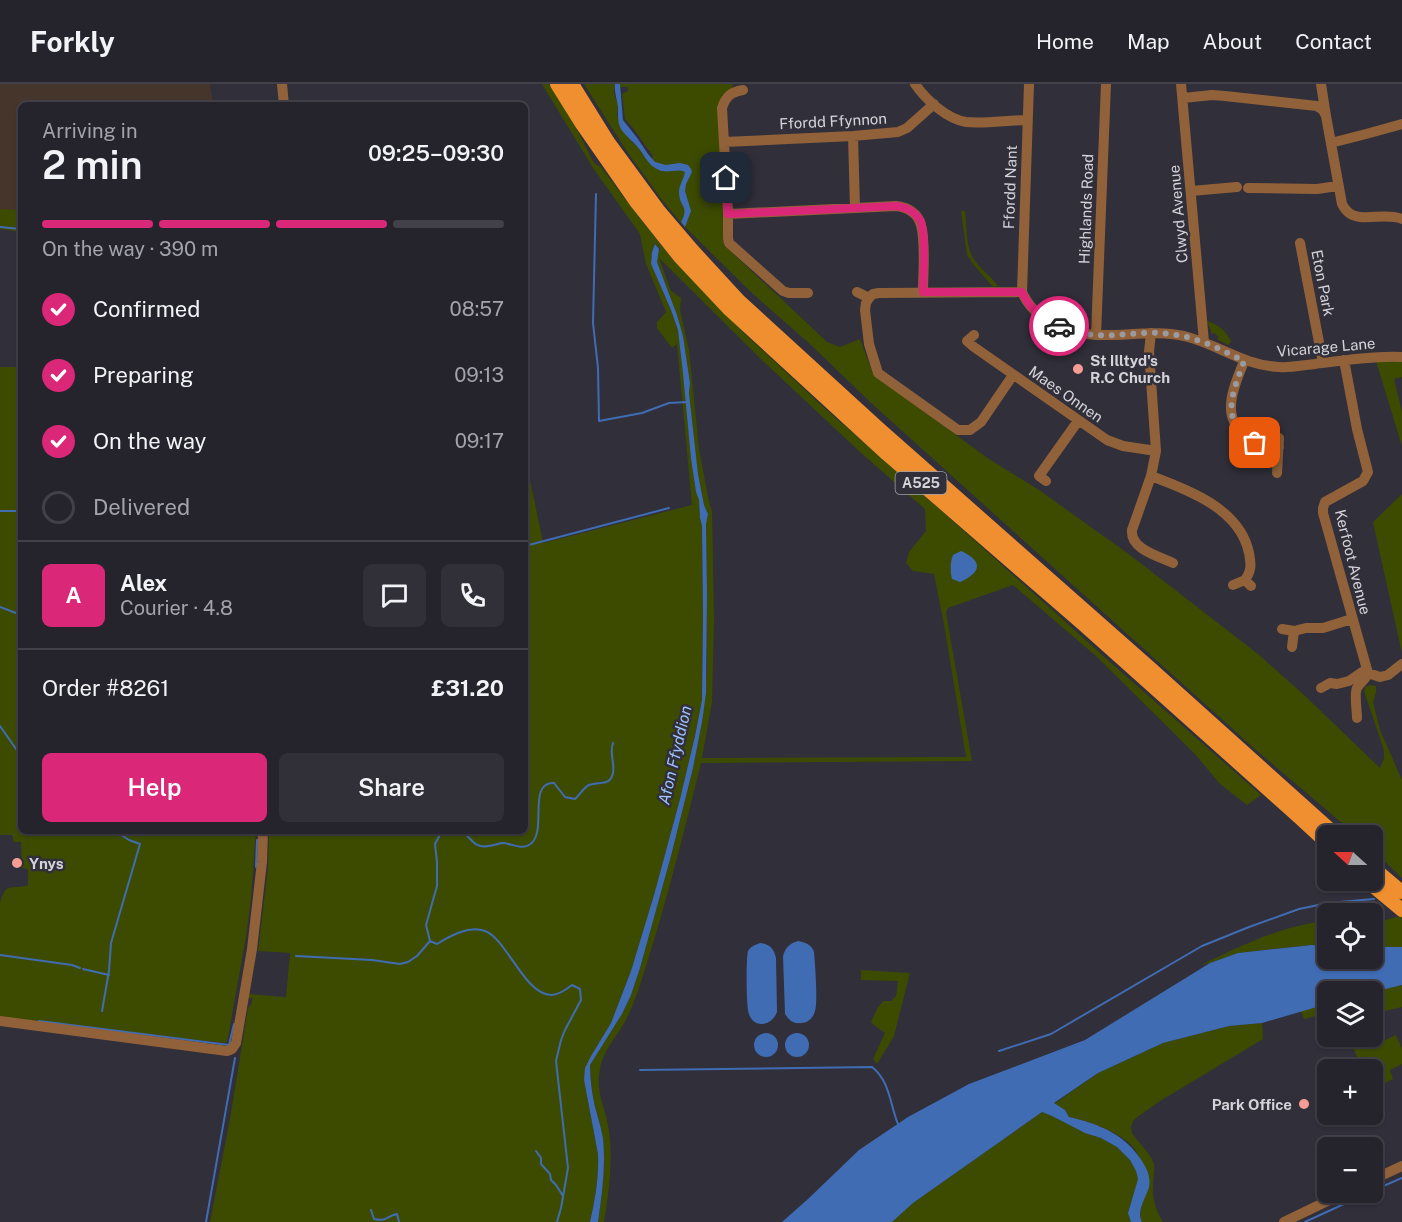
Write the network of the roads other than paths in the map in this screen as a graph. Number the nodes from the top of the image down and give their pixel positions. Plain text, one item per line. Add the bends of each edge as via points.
1 (282, 84) edge
2 (557, 84) edge
3 (572, 84) edge
4 (915, 84) edge
5 (1029, 84) edge
6 (1106, 84) edge
7 (1181, 84) edge
8 (1321, 84) edge
9 (738, 88) edge
10 (1183, 98) junction
11 (284, 102) edge
12 (934, 104) junction
13 (1027, 120) junction
14 (1326, 121) junction
15 (1402, 124) edge
16 (853, 136) junction
17 (724, 141) junction
18 (1331, 143) junction
19 (1338, 186) junction
20 (1191, 191) junction
21 (855, 208) junction
22 (728, 214) junction
23 (1402, 219) edge
24 (1300, 243) dead end
25 (856, 292) dead end
26 (923, 292) junction
27 (1022, 292) junction
28 (802, 295) dead end
29 (869, 298) junction
30 (960, 332) dead end
31 (1151, 333) junction
32 (1096, 335) junction
33 (1204, 342) junction
34 (1402, 357) edge
35 (1344, 360) junction
36 (1244, 361) junction
37 (1323, 363) junction
38 (1013, 375) junction
39 (1078, 421) junction
40 (1156, 451) junction
41 (1277, 473) dead end
42 (1151, 476) junction
43 (1039, 480) dead end
44 (1173, 563) dead end
45 (1233, 585) dead end
46 (1352, 619) junction
47 (1292, 647) dead end
48 (1402, 664) edge
49 (1368, 672) junction
50 (1321, 688) dead end
51 (1357, 718) dead end
52 (1325, 825) edge
53 (263, 834) edge
54 (1317, 834) edge
55 (1383, 876) edge
56 (1379, 891) edge
57 (1402, 892) edge
58 (1402, 910) edge
59 (0, 1021) edge
60 (1402, 1166) edge
61 (1383, 1175) edge
62 (1323, 1203) edge
63 (1284, 1222) edge

1 - 11 street
2 - 54 main road, A525 via 637,203 728,308
3 - 52 main road, A525 via 658,210 740,301
4 - 12 street
5 - 13 street, Ffordd Nant
6 - 32 street, Highlands Road
7 - 10 street, Clwyd Avenue
8 - 14 street
9 - 17 street via 722,108
10 - 14 street via 1212,95 1309,104 1323,110
10 - 20 street, Clwyd Avenue
12 - 13 street via 965,122
12 - 16 street, Ffordd Ffynnon via 898,132
13 - 27 street, Ffordd Nant
14 - 18 street
15 - 18 street
16 - 17 street, Ffordd Ffynnon
16 - 21 street
17 - 22 street
18 - 19 street
19 - 20 street
19 - 23 street via 1348,213
20 - 33 street, Clwyd Avenue
21 - 22 street
21 - 26 street via 905,207 917,217 923,244
22 - 28 street via 729,243 783,291
24 - 37 street, Eton Park
25 - 29 street
26 - 27 street
26 - 29 street via 879,293
27 - 32 street, Vicarage Lane via 1031,307 1054,324
29 - 38 street via 865,310 869,344 878,373 958,429 970,430 981,422
30 - 38 street, Maes Onnen
31 - 32 street, Vicarage Lane
31 - 33 street, Vicarage Lane
31 - 40 street
33 - 36 street, Vicarage Lane
34 - 35 street, Vicarage Lane
35 - 37 street, Vicarage Lane
35 - 46 street, Kerfoot Avenue via 1368,472 1363,481 1326,502 1323,513
36 - 37 street, Vicarage Lane via 1282,368
36 - 41 street via 1233,392 1231,415 1245,437 1255,443 1279,443
38 - 39 street, Maes Onnen
39 - 40 street, Maes Onnen via 1115,444
39 - 43 street
40 - 42 street
42 - 44 street via 1131,537 1144,549
42 - 45 street via 1195,494 1239,529 1248,549 1251,571 1248,583
46 - 47 street via 1323,628 1288,630
46 - 49 street, Kerfoot Avenue
48 - 49 street via 1380,677
49 - 50 street
49 - 51 street via 1356,692
53 - 59 street via 252,949 232,1049 204,1049
55 - 57 main road
56 - 58 main road
60 - 61 street
62 - 63 street

